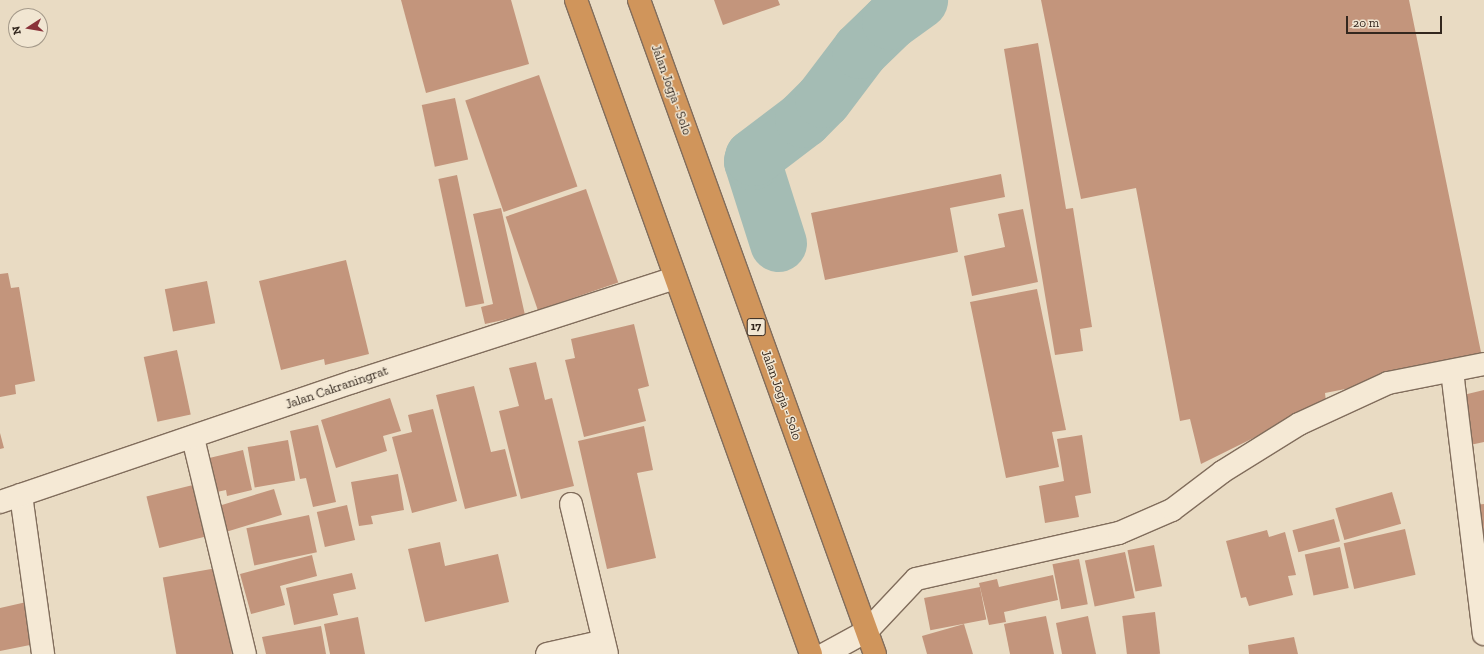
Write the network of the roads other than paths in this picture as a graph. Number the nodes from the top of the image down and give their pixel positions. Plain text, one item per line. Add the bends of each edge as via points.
1 (576, 0) edge
2 (639, 0) edge
3 (675, 278) junction
4 (1484, 364) edge
5 (1452, 371) junction
6 (193, 438) junction
7 (21, 495) junction
8 (0, 502) edge
9 (571, 504) dead end
10 (867, 631) junction
11 (1484, 634) edge
12 (605, 648) edge
13 (43, 654) edge
14 (245, 654) edge
15 (547, 654) edge
16 (811, 654) edge
17 (825, 654) edge
18 (875, 654) edge

1 - 3 highway
2 - 10 highway, Jalan Jogja - Solo / 17
3 - 6 street, Jalan Cakraningrat via 353,382
3 - 16 highway
4 - 5 street
5 - 10 street via 1388,383 1299,424 1222,472 1172,510 1119,533 916,579
5 - 11 street
6 - 7 street, Jalan Cakraningrat
6 - 14 street
7 - 8 street, Jalan Cakraningrat
7 - 13 street
9 - 12 street
10 - 17 street
10 - 18 highway, Jalan Jogja - Solo / 17
12 - 15 street

